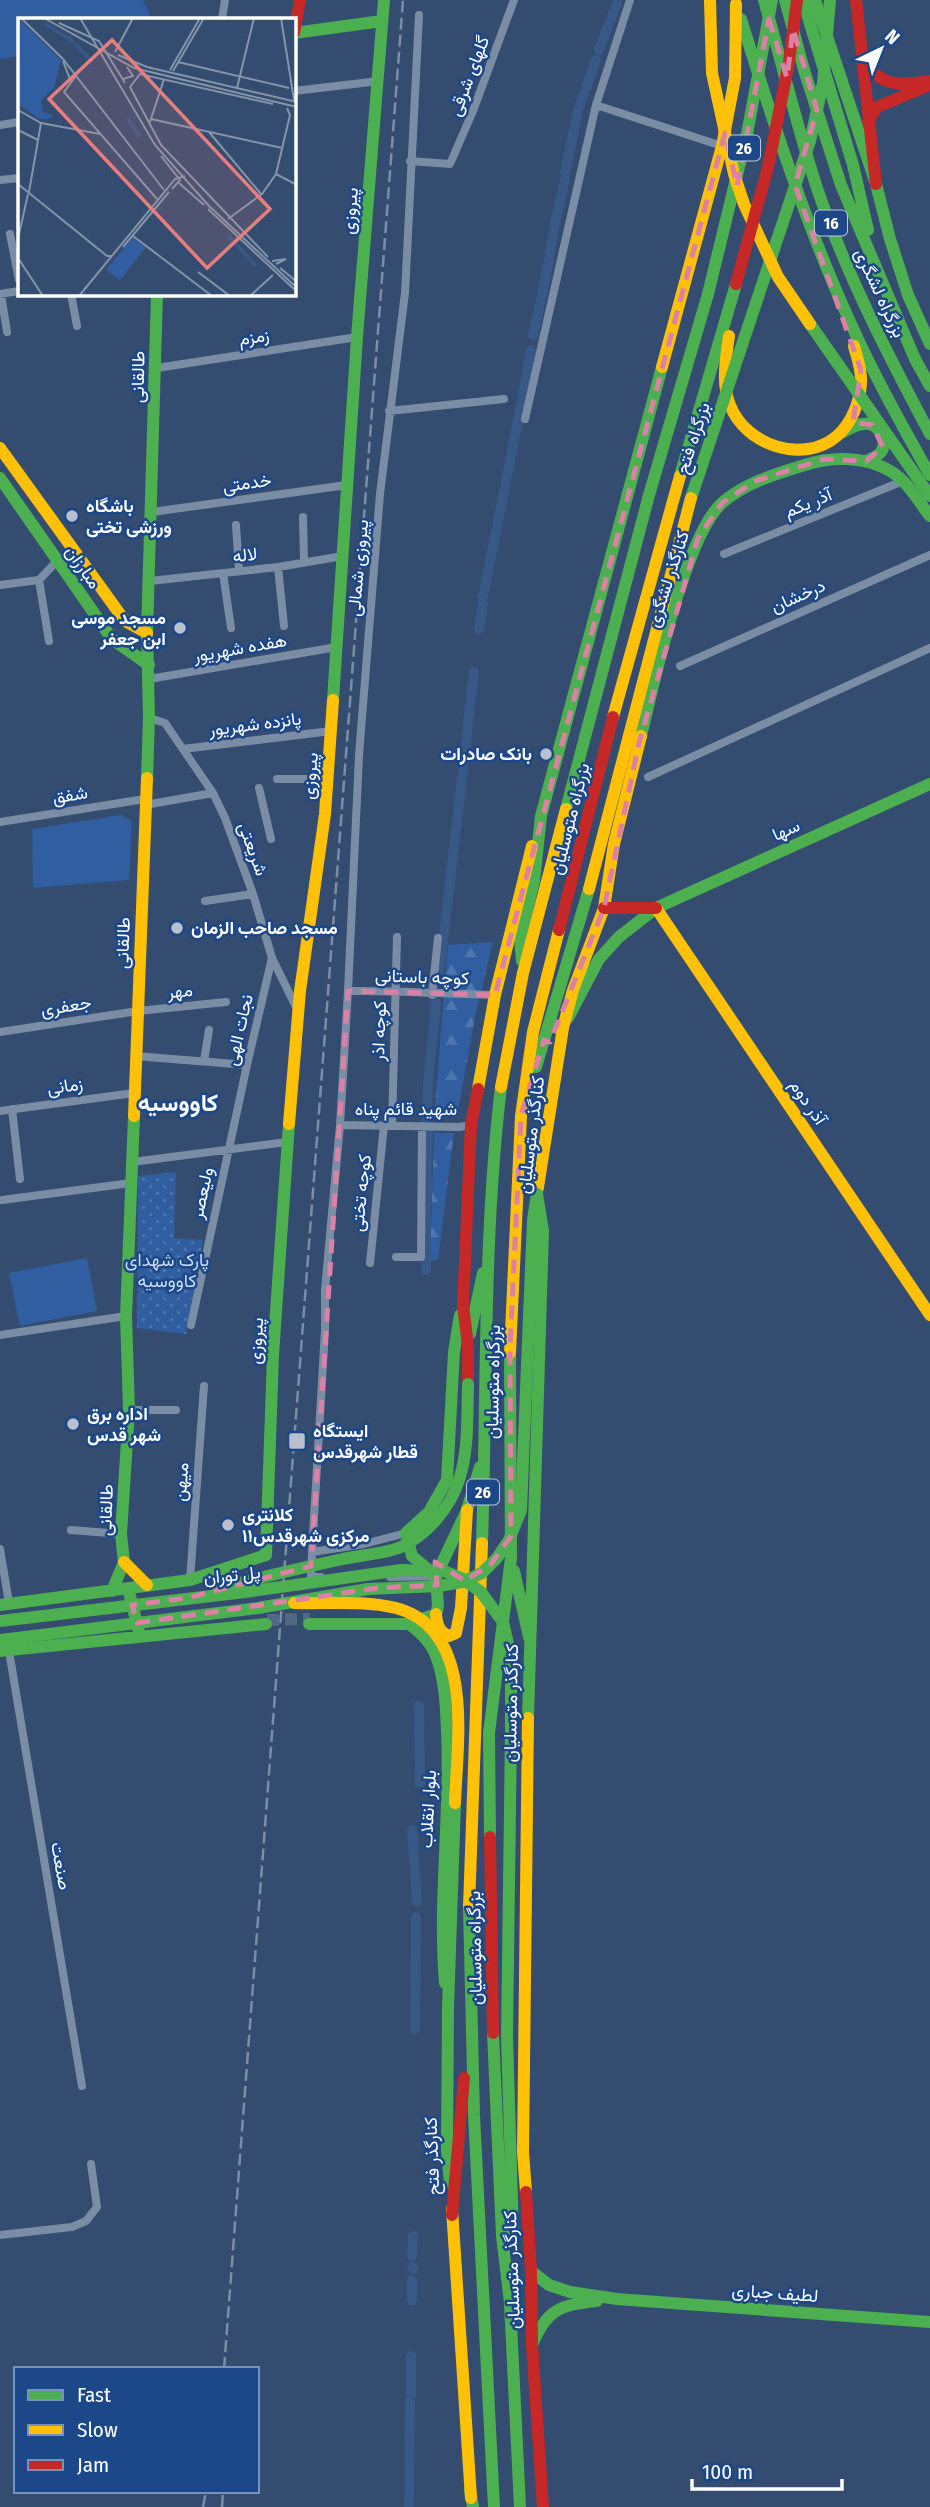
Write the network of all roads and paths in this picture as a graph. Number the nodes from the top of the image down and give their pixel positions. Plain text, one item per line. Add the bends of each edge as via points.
1 (225, 0) edge
2 (300, 0) edge
3 (384, 0) edge
4 (514, 0) edge
5 (630, 0) edge
6 (710, 0) edge
7 (764, 0) edge
8 (772, 0) edge
9 (785, 0) edge
10 (797, 0) edge
11 (805, 0) edge
12 (815, 0) edge
13 (830, 0) edge
14 (856, 0) edge
15 (736, 2) edge
16 (419, 15) dead end
17 (222, 18) edge
18 (382, 21) junction
19 (296, 22) edge
20 (296, 33) edge
21 (861, 60) junction
22 (379, 81) junction
23 (930, 83) edge
24 (296, 91) edge
25 (596, 105) junction
26 (18, 122) edge
27 (868, 122) junction
28 (0, 125) edge
29 (722, 146) junction
30 (410, 161) junction
31 (18, 178) edge
32 (0, 180) edge
33 (876, 184) junction
34 (10, 234) dead end
35 (878, 273) junction
36 (18, 275) edge
37 (736, 284) junction
38 (1, 294) edge
39 (71, 296) edge
40 (157, 296) edge
41 (843, 307) junction
42 (77, 326) dead end
43 (7, 332) dead end
44 (357, 337) junction
45 (930, 344) edge
46 (156, 368) junction
47 (930, 386) edge
48 (504, 400) dead end
49 (389, 411) junction
50 (525, 419) dead end
51 (930, 433) edge
52 (839, 434) junction
53 (0, 448) edge
54 (866, 461) junction
55 (930, 475) edge
56 (0, 478) edge
57 (904, 481) junction
58 (347, 485) junction
59 (4, 490) edge
60 (930, 496) edge
61 (152, 512) junction
62 (930, 516) edge
63 (303, 517) dead end
64 (236, 525) dead end
65 (724, 554) dead end
66 (930, 555) edge
67 (343, 556) junction
68 (57, 561) junction
69 (304, 562) junction
70 (278, 567) junction
71 (239, 571) junction
72 (223, 573) junction
73 (39, 580) junction
74 (150, 581) junction
75 (0, 585) edge
76 (125, 621) junction
77 (284, 626) dead end
78 (231, 628) dead end
79 (147, 633) junction
80 (112, 639) junction
81 (49, 641) dead end
82 (337, 648) junction
83 (930, 648) edge
84 (149, 666) junction
85 (680, 666) dead end
86 (149, 679) junction
87 (149, 718) junction
88 (331, 731) junction
89 (183, 748) junction
90 (648, 777) dead end
91 (277, 779) dead end
92 (327, 779) junction
93 (930, 784) edge
94 (260, 788) dead end
95 (212, 793) junction
96 (145, 802) junction
97 (541, 816) junction
98 (0, 822) edge
99 (271, 839) dead end
100 (589, 889) junction
101 (253, 894) junction
102 (205, 901) dead end
103 (604, 908) junction
104 (656, 908) junction
105 (397, 937) dead end
106 (438, 938) dead end
107 (272, 958) junction
108 (523, 973) junction
109 (396, 990) junction
110 (573, 990) junction
111 (348, 991) junction
112 (432, 995) junction
113 (495, 995) junction
114 (226, 1002) dead end
115 (138, 1011) junction
116 (298, 1011) junction
117 (563, 1028) junction
118 (209, 1030) dead end
119 (0, 1032) edge
120 (135, 1056) junction
121 (204, 1061) junction
122 (247, 1065) junction
123 (134, 1093) junction
124 (12, 1110) junction
125 (0, 1111) edge
126 (521, 1116) junction
127 (340, 1125) junction
128 (471, 1125) junction
129 (388, 1126) junction
130 (422, 1126) junction
131 (287, 1142) junction
132 (229, 1150) junction
133 (132, 1162) junction
134 (20, 1179) dead end
135 (131, 1183) junction
136 (537, 1194) junction
137 (2, 1200) dead end
138 (488, 1246) junction
139 (396, 1256) dead end
140 (370, 1263) dead end
141 (463, 1305) junction
142 (930, 1315) edge
143 (126, 1316) junction
144 (191, 1325) dead end
145 (0, 1335) edge
146 (468, 1346) junction
147 (204, 1386) dead end
148 (129, 1410) junction
149 (176, 1410) dead end
150 (485, 1453) junction
151 (467, 1510) junction
152 (71, 1530) dead end
153 (406, 1533) junction
154 (121, 1534) junction
155 (0, 1549) edge
156 (312, 1552) junction
157 (511, 1558) junction
158 (124, 1562) junction
159 (436, 1576) junction
160 (190, 1580) junction
161 (147, 1585) junction
162 (128, 1588) junction
163 (112, 1591) junction
164 (187, 1598) junction
165 (294, 1603) junction
166 (4, 1604) edge
167 (436, 1614) junction
168 (0, 1621) edge
169 (309, 1621) tunnel mouth
170 (266, 1622) tunnel mouth
171 (409, 1624) junction
172 (139, 1632) junction
173 (529, 1637) junction
174 (0, 1640) edge
175 (4, 1651) edge
176 (455, 1802) joint
177 (448, 2008) junction
178 (470, 2020) junction
179 (82, 2086) dead end
180 (91, 2164) dead end
181 (452, 2215) junction
182 (0, 2235) edge
183 (531, 2271) junction
184 (617, 2299) junction
185 (510, 2303) junction
186 (930, 2322) edge
187 (532, 2345) junction
188 (472, 2507) edge
189 (494, 2507) edge
190 (520, 2507) edge
191 (543, 2507) edge

1 - 17 street
2 - 19 main road
3 - 18 main road, پیروزی
4 - 30 street, گلهای شرقی via 451,162
5 - 25 street
6 - 60 main road, bridge via 712,73 744,204 778,277
7 - 51 main road, بزرگراه لشگری / 16 via 818,190 853,277
8 - 108 main road, بزرگراه متوسلیان / 26, bridge via 747,134 708,294 649,495
9 - 35 main road, بزرگراه لشگری / 16 via 841,185
10 - 37 main road, 26, bridge via 768,167
11 - 35 main road via 853,165
12 - 33 main road
13 - 100 main road, بزرگراه فتح, bridge via 823,83 810,141 692,495
14 - 21 main road
15 - 29 main road via 735,78
15 - 41 main road via 783,155
16 - 30 street, پیروزی شمالی
18 - 20 main road
18 - 22 main road, پیروزی
21 - 23 main road via 879,80 894,85
21 - 27 main road
22 - 24 street
22 - 44 main road, پیروزی
23 - 27 main road via 877,107
25 - 29 street
25 - 50 street
26 - 28 street
27 - 33 main road
29 - 97 main road
30 - 49 street, پیروزی شمالی via 405,293
31 - 32 street
33 - 45 main road via 908,295
34 - 36 street
35 - 47 main road, بزرگراه لشگری / 16
37 - 52 main road via 725,368 735,417 758,440 776,448 809,449
37 - 126 main road, بزرگراه متوسلیان / 26 via 614,713 533,1032
38 - 43 street
39 - 42 street
40 - 46 main road, طالقانی
41 - 52 main road via 861,381 856,406
41 - 55 main road
44 - 46 street, زمزم
44 - 58 main road, پیروزی
46 - 61 main road, طالقانی
48 - 49 street
49 - 111 street, پیروزی شمالی via 359,755
52 - 54 main road via 864,424 880,431 884,447
53 - 76 main road, مبارزان
54 - 57 main road, کنارگذر لشگری
54 - 103 main road, کنارگذر لشگری via 824,458 755,481 722,503 707,522 660,660 614,844
56 - 59 main road, مبارزان
57 - 62 main road, کنارگذر لشگری
57 - 65 street, آذر یکم
58 - 61 street, خدمتی
58 - 67 main road, پیروزی
59 - 68 main road, مبارزان
61 - 74 main road, طالقانی
63 - 69 street
64 - 71 street
66 - 85 street, درخشان
67 - 69 street, لاله
67 - 82 main road, پیروزی
68 - 73 street
68 - 80 main road, مبارزان
69 - 70 street, لاله
70 - 71 street, لاله
70 - 77 street
71 - 72 street, لاله
72 - 74 street, لاله
72 - 78 street
73 - 75 street
73 - 81 street
74 - 79 main road, طالقانی
76 - 79 main road, مبارزان
76 - 80 main road
79 - 84 main road, طالقانی
80 - 84 main road, مبارزان
82 - 86 street, هفده شهریور
82 - 88 main road, پیروزی
83 - 90 street
84 - 86 main road, طالقانی
86 - 87 main road, طالقانی
87 - 89 street, شریعتی via 164,723
87 - 96 main road, طالقانی
88 - 89 street, پانزده شهریور
88 - 92 main road, پیروزی
89 - 95 street, شریعتی
91 - 92 street
92 - 116 main road, پیروزی
93 - 104 main road, سها
94 - 99 street
95 - 96 street, شفق
95 - 101 street, شریعتی
96 - 98 street, شفق
96 - 115 main road, طالقانی
97 - 108 main road via 534,881 520,939
97 - 113 main road
100 - 110 main road
100 - 126 main road
101 - 102 street
101 - 107 street, شریعتی
103 - 104 main road, سها
103 - 110 main road, کنارگذر متوسلیان
104 - 117 main road, سها via 599,959
104 - 142 main road, آذر دوم
105 - 109 street, کوچه اذر
106 - 112 street
107 - 116 street, شریعتی
107 - 122 street, نجات الهی
108 - 138 main road, بزرگراه متوسلیان / 26 via 504,1064
109 - 111 street, کوچه باستانی
109 - 112 street, کوچه باستانی
109 - 129 street, کوچه اذر
110 - 117 main road, کنارگذر متوسلیان
111 - 127 street, پیروزی شمالی
112 - 113 street, کوچه باستانی
113 - 128 main road
114 - 115 street, مهر
115 - 119 street, جعفری
115 - 120 main road, طالقانی
116 - 131 main road, پیروزی
117 - 136 main road, کنارگذر متوسلیان
118 - 121 street
120 - 121 street
120 - 123 main road, طالقانی
121 - 122 street
122 - 132 street, نجات الهی
123 - 124 street, زمانی
123 - 133 main road, طالقانی
124 - 125 street, زمانی
124 - 134 street
126 - 157 main road, بزرگراه متوسلیان / 26 via 510,1348
127 - 129 street, شهید قائم پناه
127 - 156 street, پیروزی شمالی via 325,1290
128 - 130 street, شهید قائم پناه
128 - 141 main road
129 - 130 street, شهید قائم پناه
129 - 140 street, کوچه تختی
130 - 139 street via 421,1257
131 - 132 street
131 - 160 main road, پیروزی via 266,1555
132 - 133 street
132 - 144 street, ولیعصر
133 - 135 main road, طالقانی
135 - 137 street
135 - 143 main road, طالقانی
136 - 165 main road, پل توران, bridge via 521,1510 503,1551 476,1576 458,1584 378,1588
136 - 173 main road, کنارگذر متوسلیان via 543,1231
138 - 146 main road
138 - 150 main road, بزرگراه متوسلیان / 26
141 - 146 main road
141 - 153 main road via 454,1352 447,1480 429,1513
143 - 145 street
143 - 148 main road, طالقانی
146 - 164 main road, bridge via 464,1464 446,1508 434,1523 400,1547
147 - 160 street, میهن
148 - 149 street
148 - 154 main road, طالقانی
150 - 151 main road
150 - 178 main road, بزرگراه متوسلیان / 26 via 469,1919
151 - 159 main road
151 - 167 main road via 456,1633 442,1633 436,1626
152 - 154 street
153 - 156 street
153 - 159 main road via 412,1556
154 - 158 main road, طالقانی
155 - 166 street
156 - 159 street via 311,1577
157 - 173 main road
157 - 185 main road, بزرگراه متوسلیان / 26 via 489,1733 493,2023 502,2236
158 - 161 main road
158 - 163 main road, طالقانی
159 - 167 main road
160 - 161 main road
161 - 162 main road
162 - 163 main road
162 - 172 main road
163 - 166 main road
164 - 168 main road, پل توران, bridge
164 - 185 main road, پل توران, bridge via 428,1569 449,1573 473,1586 498,1613 510,1643 507,2037 514,2270
165 - 174 main road, پل توران, bridge
165 - 176 main road, پل توران, bridge via 399,1608 415,1616 441,1641 455,1683
167 - 171 main road
169 - 171 main road
170 - 172 main road
171 - 177 main road, بلوار انقلاب via 422,1634 440,1664 449,1746 441,1908
172 - 175 main road
173 - 183 main road, کنارگذر متوسلیان via 523,2152
175 - 179 street, صنعت
176 - 177 main road, کنارگذر فتح
177 - 181 main road, کنارگذر فتح via 447,2150
178 - 181 main road
178 - 189 main road, بزرگراه متوسلیان / 26
180 - 182 street via 97,2207 86,2221 72,2227
181 - 188 main road, کنارگذر فتح
183 - 184 main road via 550,2285
183 - 187 main road, کنارگذر متوسلیان
184 - 186 main road, لطیف جباری
184 - 187 main road via 559,2308 539,2325
185 - 190 main road, بزرگراه متوسلیان / 26
187 - 191 main road, کنارگذر متوسلیان

